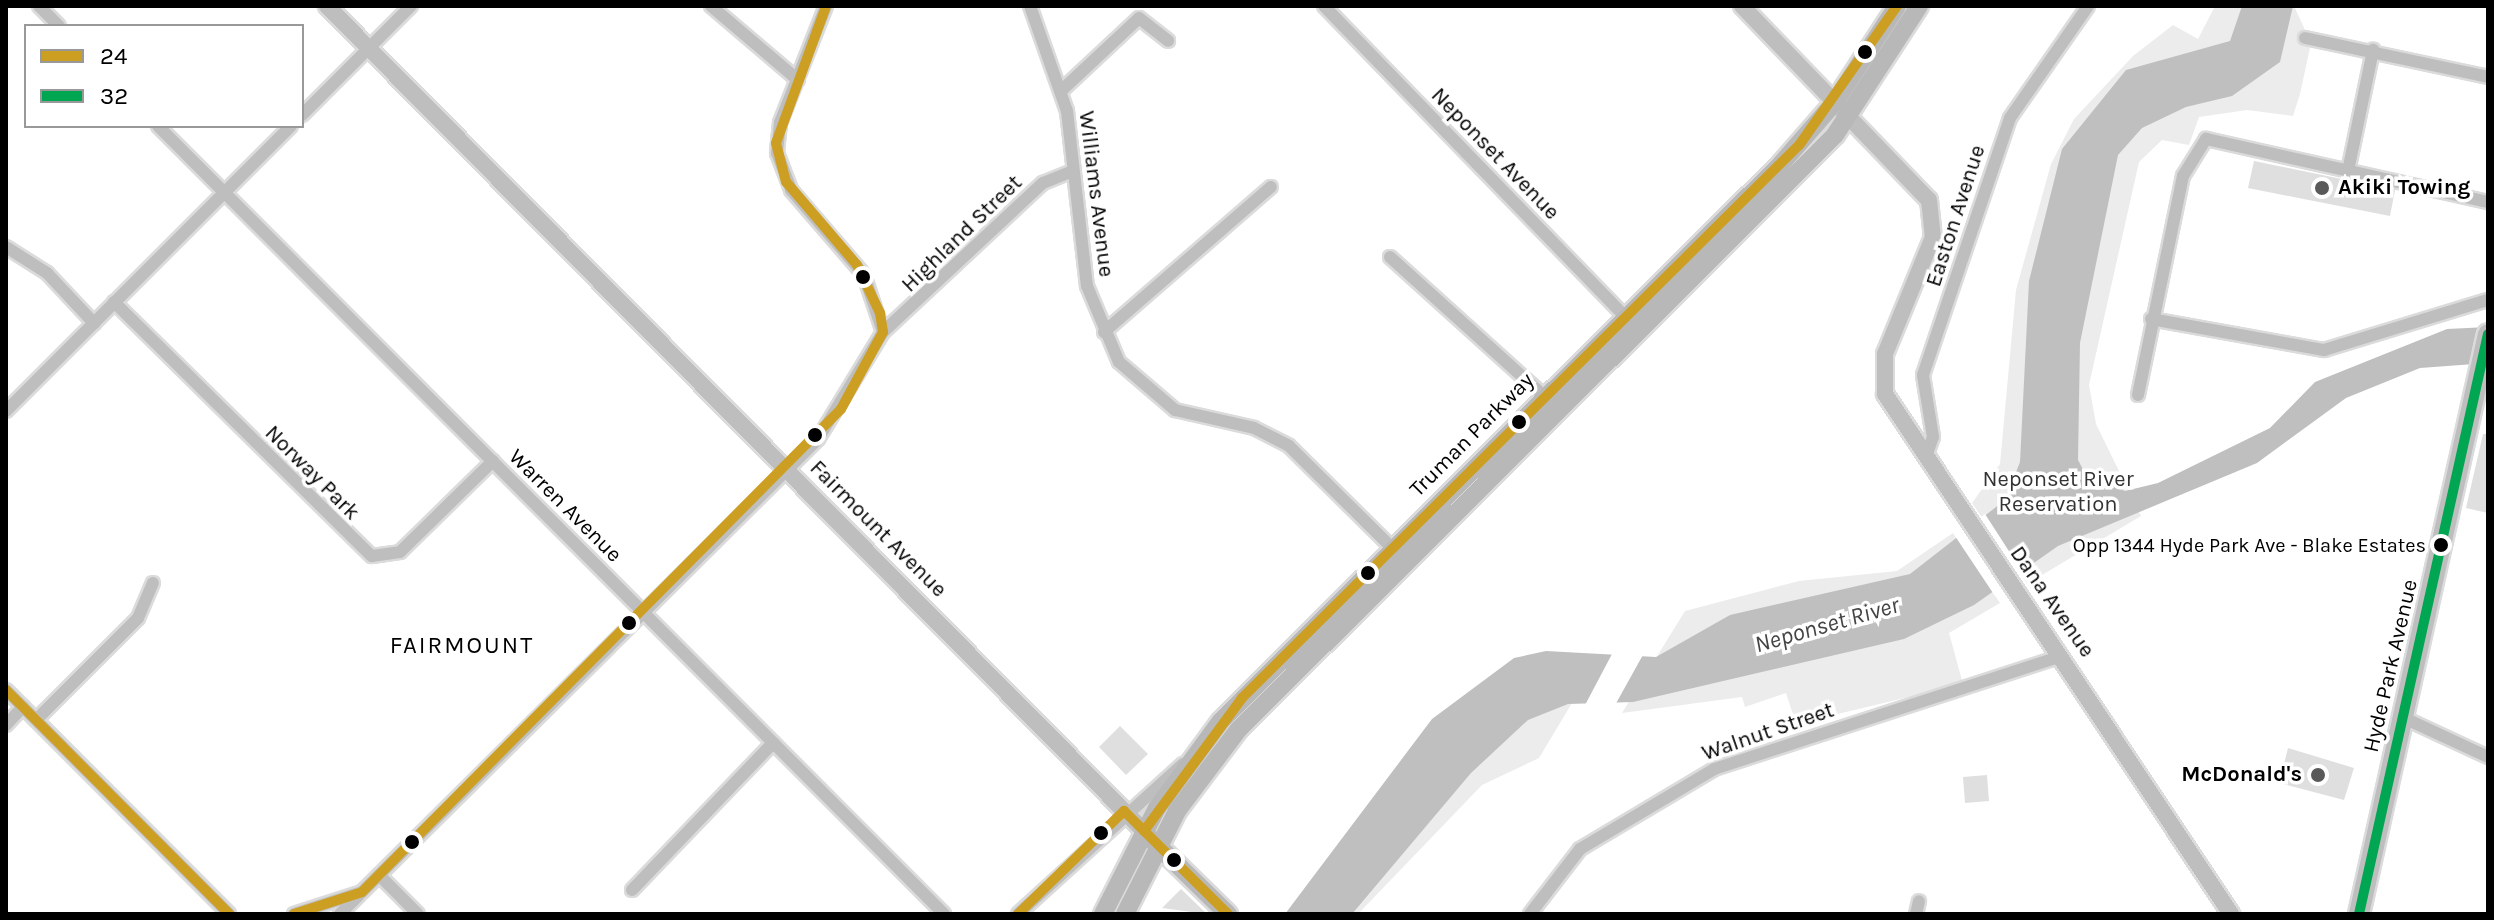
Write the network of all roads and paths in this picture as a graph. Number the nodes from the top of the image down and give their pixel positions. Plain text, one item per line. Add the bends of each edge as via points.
1 (39, 6) edge
2 (327, 6) edge
3 (411, 6) edge
4 (711, 6) edge
5 (826, 6) edge
6 (1030, 6) edge
7 (1324, 6) edge
8 (1742, 6) edge
9 (1897, 6) edge
10 (1919, 6) edge
11 (2088, 6) edge
12 (57, 24) edge
13 (2305, 38) dead end
14 (1168, 41) dead end
15 (369, 48) junction
16 (2373, 50) junction
17 (2488, 77) edge
18 (798, 80) junction
19 (1062, 90) junction
20 (1835, 102) junction
21 (304, 113) edge
22 (1850, 117) junction
23 (160, 128) edge
24 (289, 128) edge
25 (1073, 171) junction
26 (2348, 171) junction
27 (1271, 187) dead end
28 (224, 192) junction
29 (2488, 202) edge
30 (6, 247) edge
31 (1390, 257) dead end
32 (2488, 300) edge
33 (114, 302) junction
34 (2151, 319) junction
35 (94, 323) junction
36 (1632, 324) junction
37 (883, 332) junction
38 (1104, 332) junction
39 (2488, 334) edge
40 (2138, 395) dead end
41 (1544, 396) junction
42 (6, 411) edge
43 (1926, 457) junction
44 (493, 461) junction
45 (786, 470) junction
46 (1400, 555) junction
47 (153, 583) dead end
48 (643, 612) junction
49 (2061, 656) junction
50 (6, 690) edge
51 (23, 707) junction
52 (2404, 718) junction
53 (36, 720) junction
54 (6, 725) edge
55 (773, 743) junction
56 (1192, 757) junction
57 (2488, 757) edge
58 (1124, 811) junction
59 (1144, 831) junction
60 (1158, 846) junction
61 (379, 875) junction
62 (632, 890) dead end
63 (362, 892) junction
64 (229, 914) edge
65 (294, 914) edge
66 (340, 914) edge
67 (418, 914) edge
68 (944, 914) edge
69 (1018, 914) edge
70 (1103, 914) edge
71 (1125, 914) edge
72 (1228, 914) edge
73 (1530, 914) edge
74 (2231, 914) edge
75 (2359, 914) edge

1 - 12 street
2 - 15 street, Fairmount Avenue
3 - 15 street
4 - 18 street
5 - 18 street
6 - 19 street, Williams Avenue
7 - 36 street, Neponset Avenue
8 - 20 street, Dana Avenue
9 - 20 main road, Truman Parkway
10 - 22 main road, Truman Parkway
11 - 43 street, Easton Avenue via 2023,93 2005,130 1923,375 1933,437
13 - 16 street
14 - 19 street via 1139,18
15 - 21 street
15 - 45 street, Fairmount Avenue
16 - 17 street
16 - 26 street
18 - 37 street via 777,134 782,173 857,265
19 - 25 street, Williams Avenue
20 - 22 street, Dana Avenue
20 - 36 main road, Truman Parkway
22 - 36 main road, Truman Parkway
22 - 43 street, Dana Avenue via 1888,149 1924,190 1935,212 1933,237 1882,370 1888,402
23 - 28 street, Warren Avenue
24 - 28 street
25 - 37 street, Highland Street via 1043,183
25 - 38 street, Williams Avenue via 1087,286
26 - 29 street
26 - 34 street via 2206,139 2183,176
27 - 38 street
28 - 33 street
28 - 44 street, Warren Avenue
30 - 35 street via 47,273
31 - 41 street
32 - 34 street via 2324,350
33 - 35 street
33 - 44 street, Norway Park via 372,556 400,552
34 - 40 street
35 - 42 street
36 - 41 main road, Truman Parkway
36 - 46 main road, Truman Parkway
37 - 45 street, Highland Street via 834,419
38 - 46 street, Williams Avenue via 1126,372 1153,397 1289,446
39 - 52 main road, Hyde Park Avenue
41 - 46 main road, Truman Parkway
43 - 49 street, Dana Avenue
44 - 48 street, Warren Avenue
45 - 48 street, Highland Street
45 - 58 street, Fairmount Avenue
46 - 56 main road, Truman Parkway
46 - 60 main road, Truman Parkway via 1238,730
47 - 53 street via 138,618
48 - 55 street, Warren Avenue
48 - 61 street, Highland Street
49 - 73 street, Walnut Street via 1728,762 1580,849
49 - 74 street, Dana Avenue
50 - 51 street
51 - 53 street
51 - 54 street
52 - 57 street
52 - 75 main road, Hyde Park Avenue
53 - 64 street
55 - 62 street
55 - 68 street, Warren Avenue
56 - 58 street
56 - 59 main road, Truman Parkway
58 - 59 street, Fairmount Avenue
58 - 69 street
59 - 60 main road, Fairmount Avenue
59 - 70 main road, Truman Parkway
60 - 71 main road, Truman Parkway
60 - 72 main road, Fairmount Avenue
61 - 63 street, Highland Street
61 - 67 street
63 - 65 street, Highland Street
63 - 66 street, Highland Street

